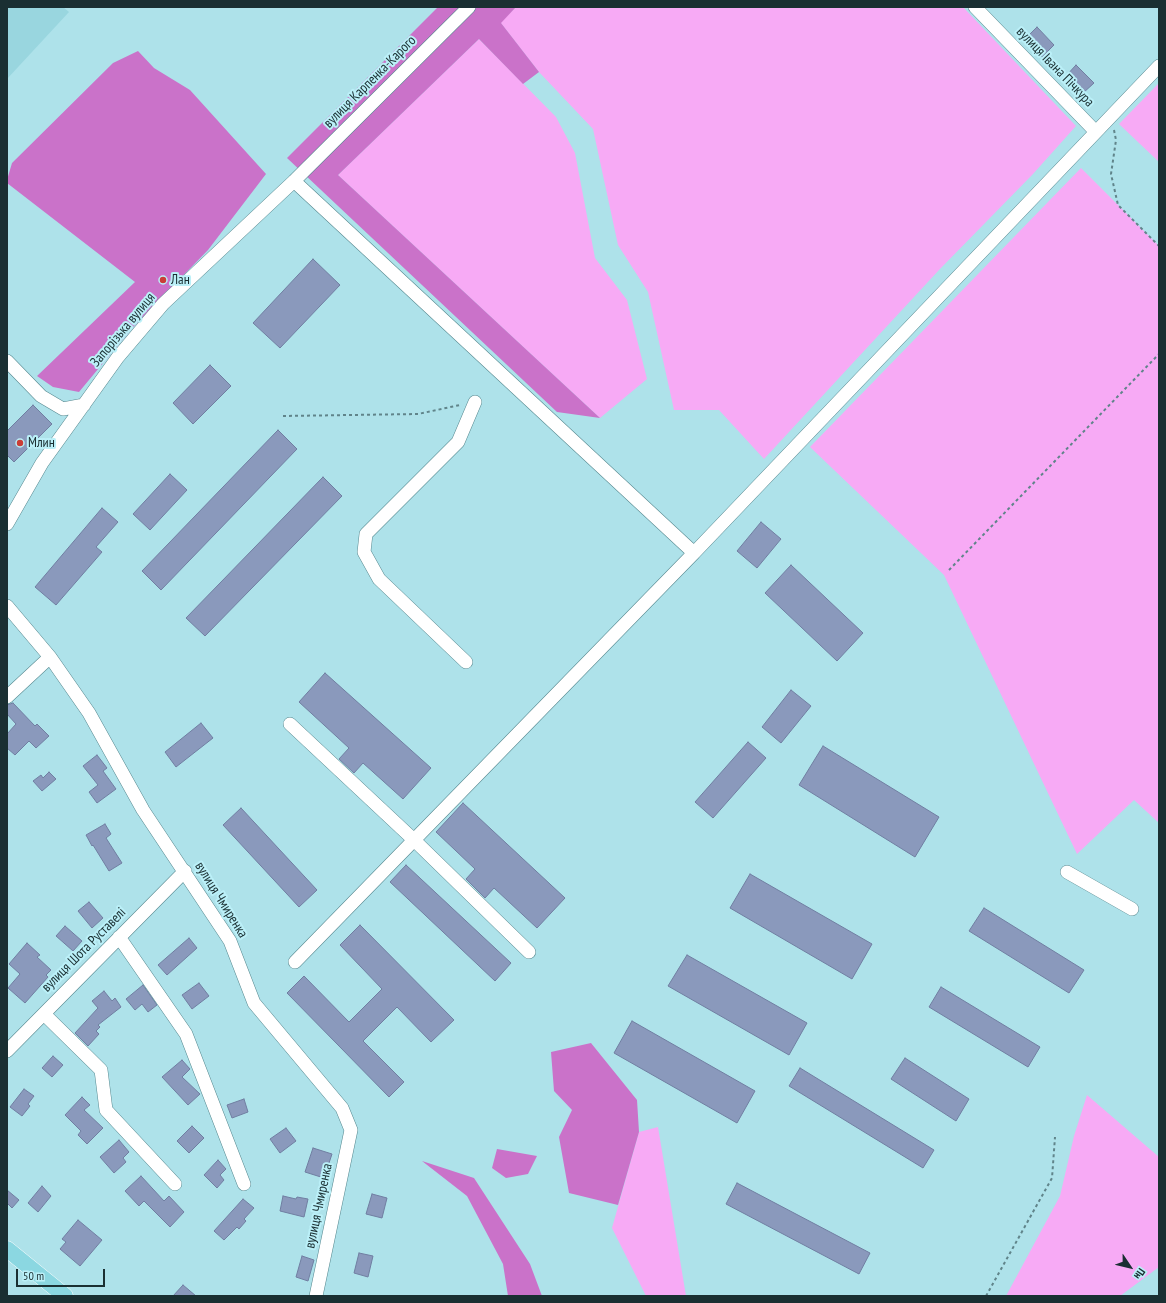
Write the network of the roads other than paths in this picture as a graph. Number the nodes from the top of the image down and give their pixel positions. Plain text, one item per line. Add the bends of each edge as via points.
1 (469, 7) edge
2 (975, 7) edge
3 (1159, 66) edge
4 (1095, 131) junction
5 (294, 181) junction
6 (7, 361) edge
7 (475, 402) road end
8 (84, 405) junction
9 (7, 524) edge
10 (694, 554) junction
11 (7, 606) edge
12 (50, 657) junction
13 (466, 662) dead end
14 (7, 697) edge
15 (290, 724) dead end
16 (414, 840) junction
17 (185, 871) junction
18 (1067, 872) dead end
19 (1132, 910) dead end
20 (119, 937) junction
21 (528, 952) dead end
22 (296, 962) dead end
23 (44, 1014) junction
24 (7, 1051) edge
25 (175, 1184) dead end
26 (244, 1184) dead end
27 (7, 1249) edge
28 (65, 1296) edge
29 (316, 1296) edge

1 - 5 street, вулиця Карпенка-Карого
2 - 4 street, вулиця Івана Пічкура
3 - 4 street
4 - 10 street
5 - 8 street, Запорізька вулиця via 164,304 118,357
5 - 10 street
6 - 8 street via 41,396 63,409
7 - 13 street via 458,442 366,534 364,552 379,579
8 - 9 street, Запорізька вулиця via 42,463
10 - 16 street
11 - 12 street, вулиця Чмиренка
12 - 14 street
12 - 17 street, вулиця Чмиренка via 89,713 143,810
15 - 16 street
16 - 21 street
16 - 22 street
17 - 20 street, вулиця Шота Руставелі
17 - 29 street, вулиця Чмиренка via 230,941 254,1003 342,1108 352,1130
18 - 19 street
20 - 23 street, вулиця Шота Руставелі
20 - 26 street via 186,1034
23 - 24 street, вулиця Шота Руставелі
23 - 25 street via 101,1070 106,1110
27 - 28 main road

